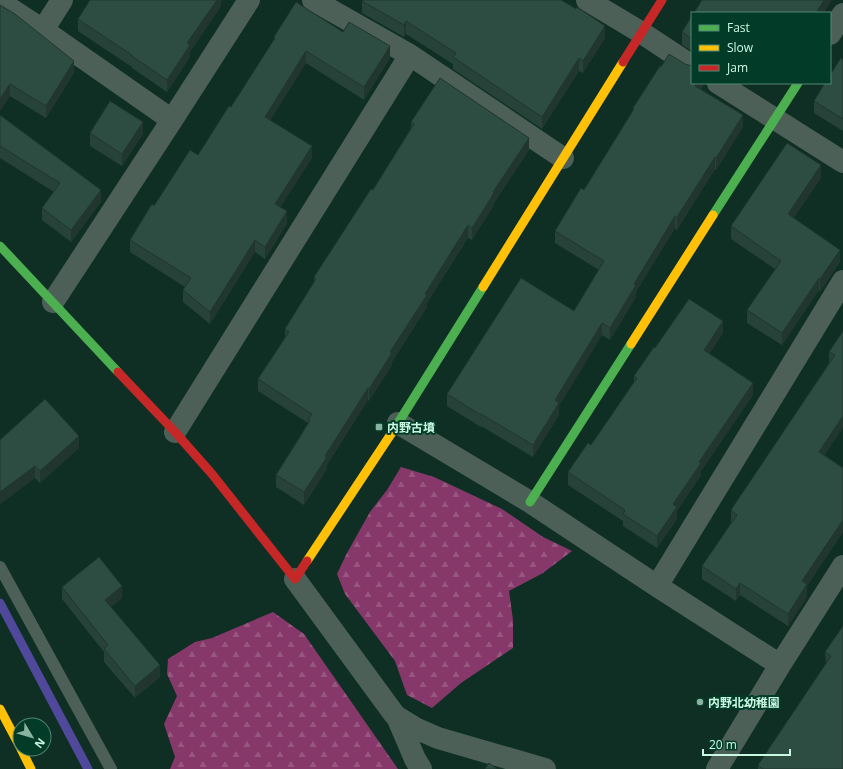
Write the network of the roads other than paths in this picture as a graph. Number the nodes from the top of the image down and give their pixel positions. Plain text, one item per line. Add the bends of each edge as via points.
1 (62, 0) edge
2 (249, 0) edge
3 (313, 0) edge
4 (587, 0) edge
5 (662, 0) edge
6 (0, 2) edge
7 (843, 14) edge
8 (43, 30) junction
9 (831, 32) edge
10 (642, 33) junction
11 (410, 55) junction
12 (691, 65) edge
13 (720, 84) edge
14 (797, 84) edge
15 (172, 120) junction
16 (775, 120) junction
17 (563, 158) junction
18 (843, 162) edge
19 (0, 246) edge
20 (843, 281) edge
21 (53, 302) junction
22 (398, 423) junction
23 (175, 432) junction
24 (530, 502) junction
25 (843, 566) edge
26 (0, 567) edge
27 (295, 579) junction
28 (657, 586) junction
29 (780, 665) junction
30 (0, 709) edge
31 (397, 718) junction
32 (12, 731) edge
33 (25, 757) edge
34 (31, 769) edge
35 (111, 769) edge
36 (421, 769) edge
37 (545, 769) edge
38 (717, 769) edge

1 - 8 street
2 - 15 street
3 - 11 street
4 - 10 street
5 - 10 street
6 - 8 street
7 - 9 street
8 - 15 street
10 - 12 street
10 - 17 street
11 - 17 street
11 - 23 street
13 - 16 street
14 - 16 street
15 - 21 street
16 - 18 street
16 - 24 street
17 - 22 street
19 - 21 street
20 - 28 street
21 - 23 street
22 - 24 street
22 - 27 street
23 - 27 street via 212,474
24 - 28 street
25 - 29 street
26 - 35 lane
27 - 31 street
28 - 29 street
29 - 38 street
30 - 32 street
31 - 36 street
31 - 37 street via 438,738
33 - 34 street

